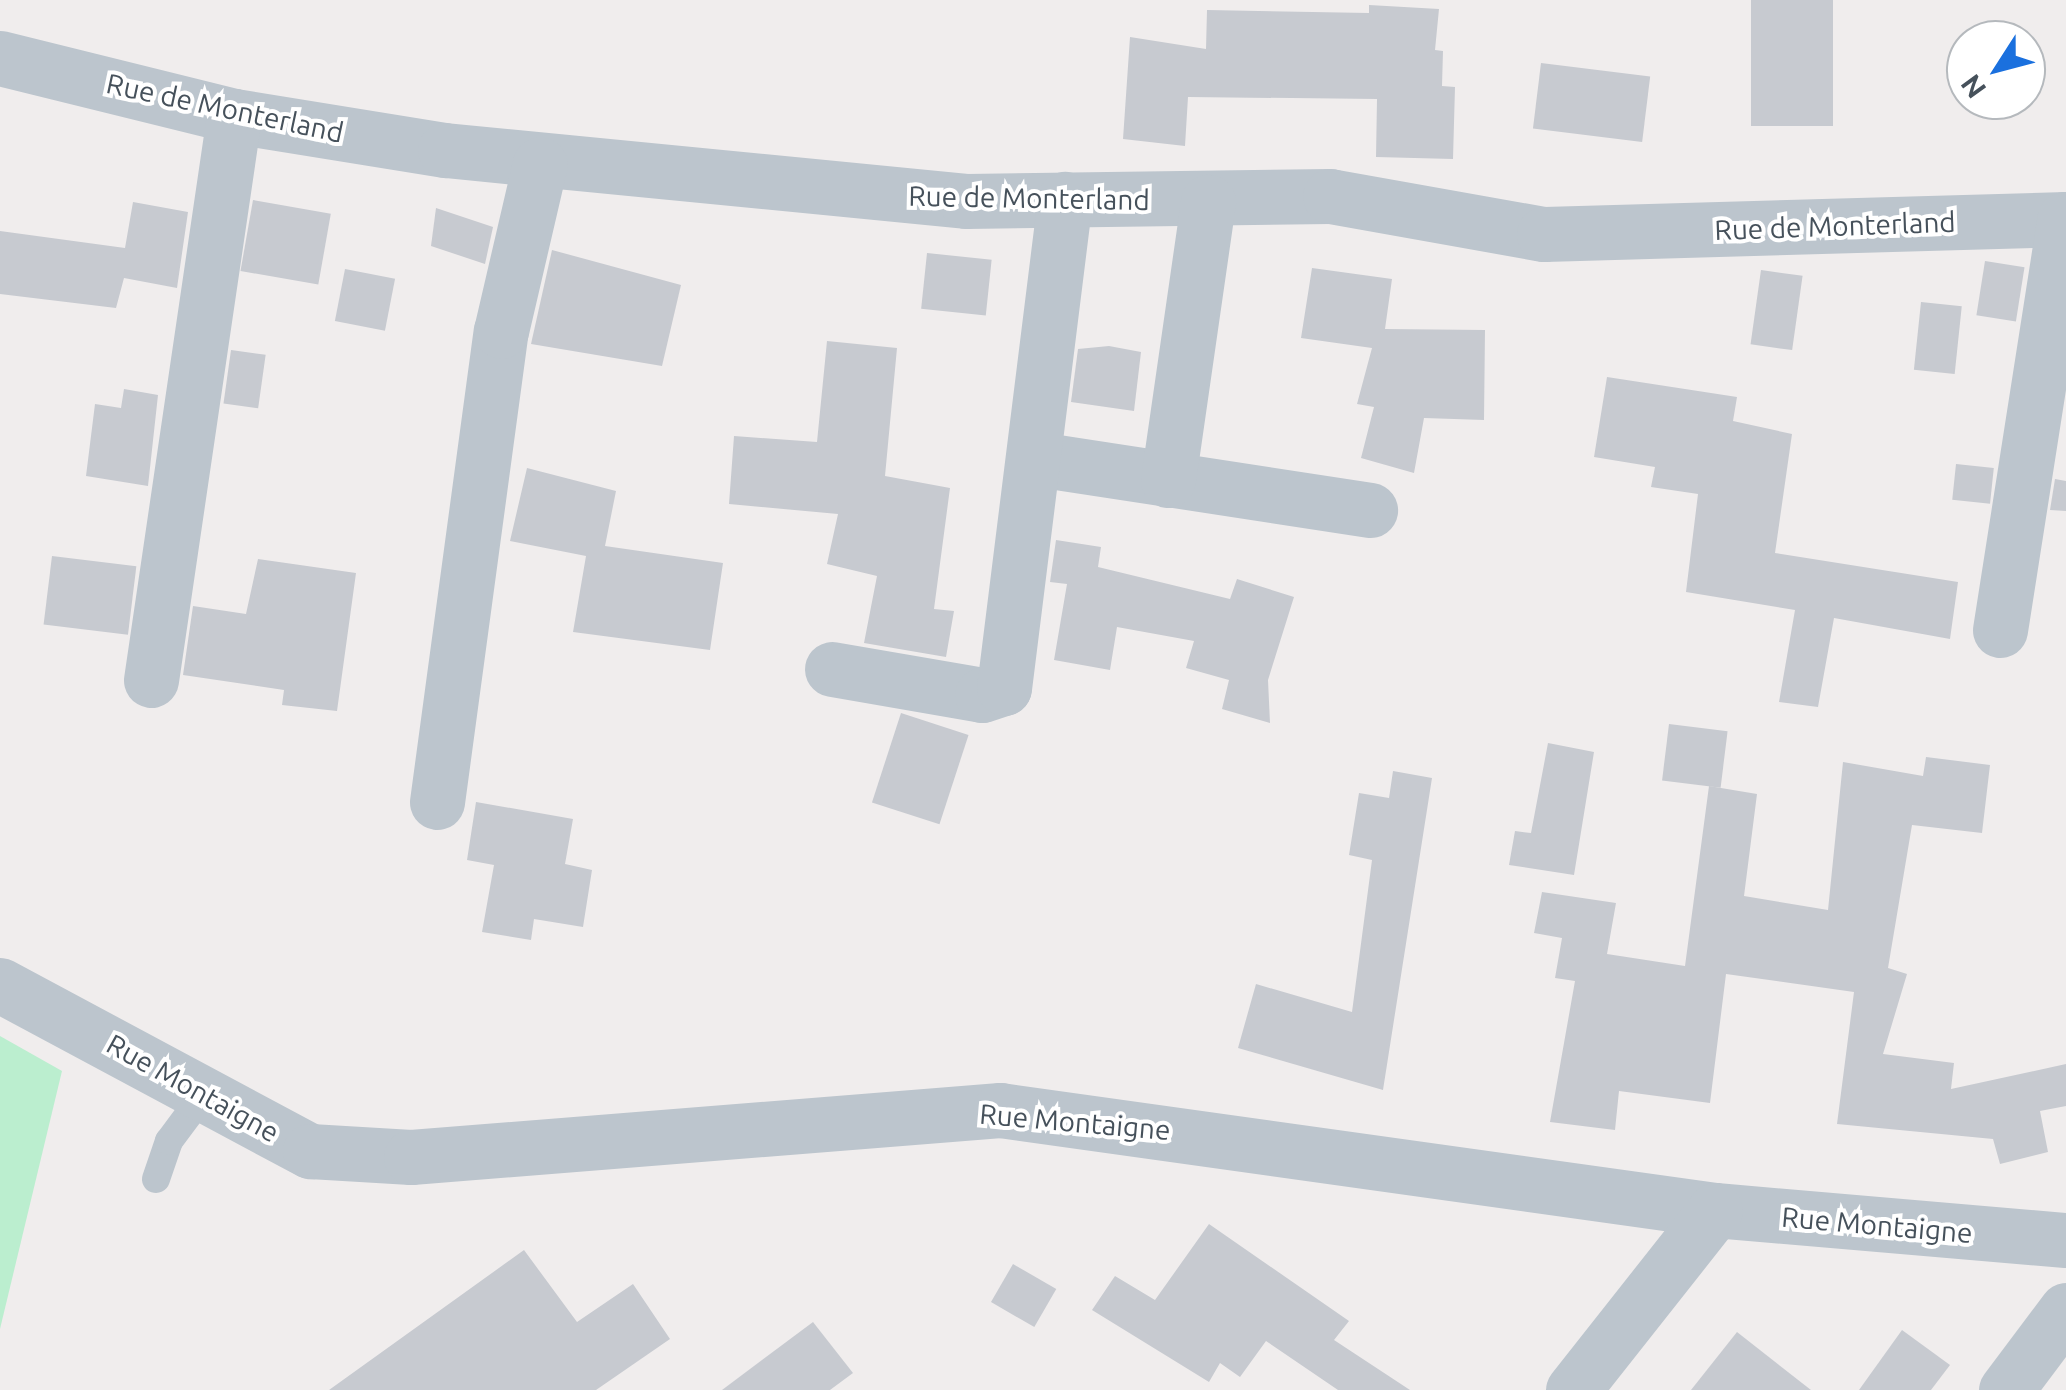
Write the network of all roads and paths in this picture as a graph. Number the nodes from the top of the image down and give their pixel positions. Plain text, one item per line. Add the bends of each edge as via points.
1 (0, 58) edge
2 (234, 116) junction
3 (540, 164) junction
4 (1065, 199) junction
5 (1208, 202) junction
6 (2065, 219) edge
7 (1037, 459) junction
8 (1168, 480) junction
9 (1370, 510) dead end
10 (2000, 630) dead end
11 (832, 668) dead end
12 (151, 680) dead end
13 (436, 802) dead end
14 (0, 985) edge
15 (201, 1098) junction
16 (156, 1179) dead end
17 (1715, 1210) junction
18 (2066, 1240) edge
19 (2066, 1310) edge
20 (1573, 1390) edge
21 (2006, 1390) edge

1 - 2 street, Rue de Monterland
2 - 3 street, Rue de Monterland
2 - 12 street
3 - 4 street, Rue de Monterland via 966,201
3 - 13 street via 501,331
4 - 5 street, Rue de Monterland
4 - 7 street
5 - 6 street, Rue de Monterland via 1330,196 1544,234
5 - 8 street
6 - 10 street
7 - 8 street
7 - 11 street via 1004,688 982,695
8 - 9 street
14 - 15 street, Rue Montaigne
15 - 16 lane via 168,1141
15 - 17 street, Rue Montaigne via 310,1150 412,1157 1000,1110
17 - 18 street, Rue Montaigne
17 - 20 street
19 - 21 street

